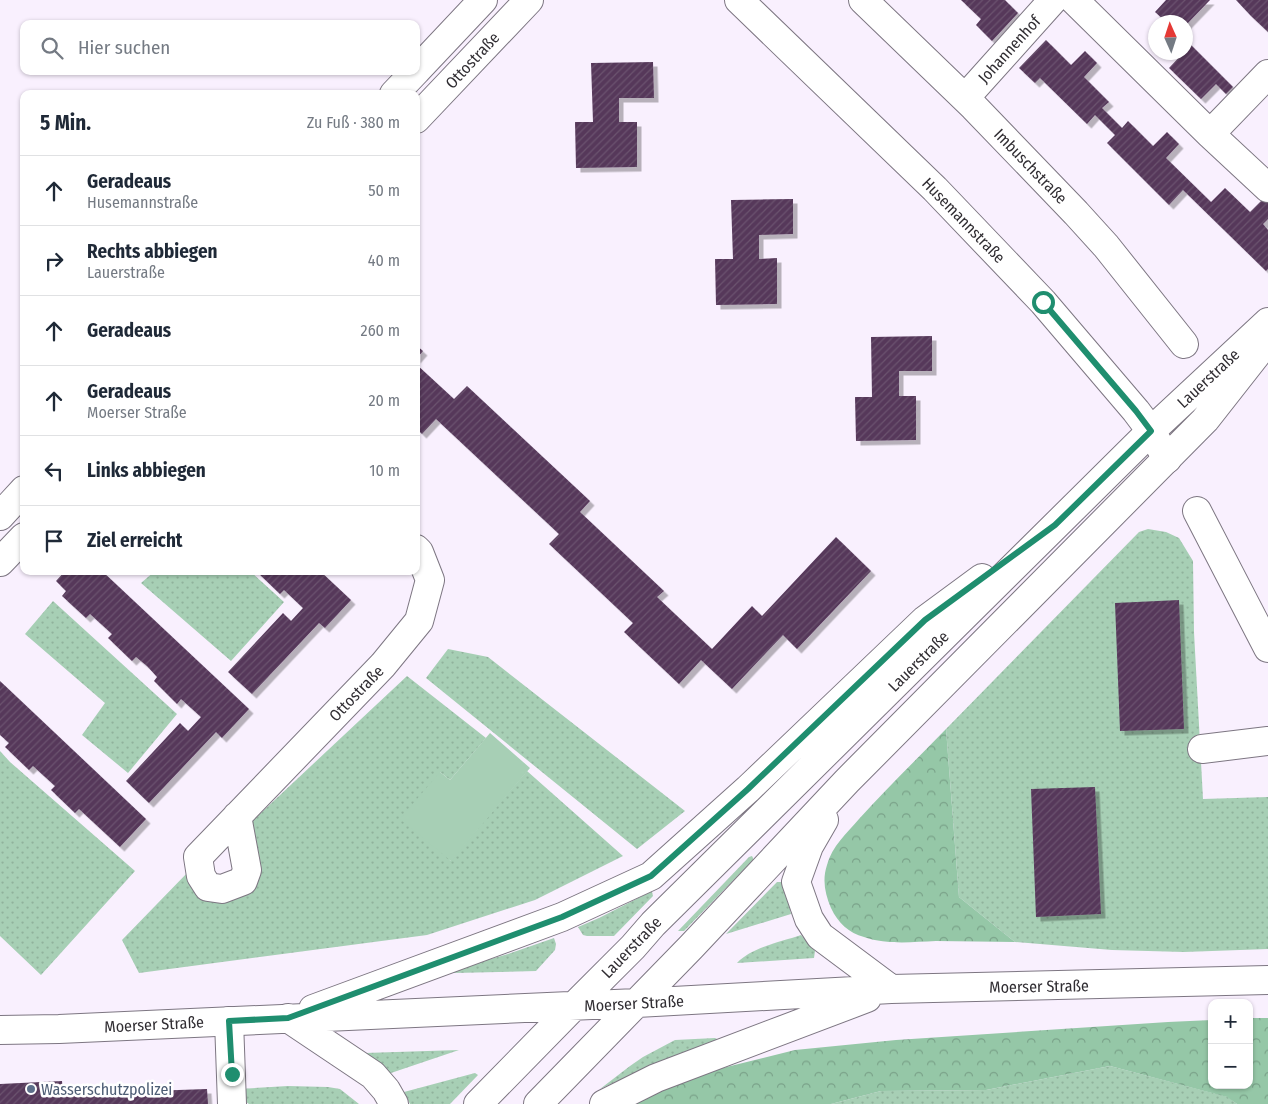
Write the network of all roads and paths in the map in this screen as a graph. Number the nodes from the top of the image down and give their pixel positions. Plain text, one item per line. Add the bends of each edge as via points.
1 (483, 0) edge
2 (529, 0) edge
3 (739, 0) edge
4 (863, 0) edge
5 (1053, 0) edge
6 (1074, 0) edge
7 (420, 67) edge
8 (1268, 74) edge
9 (412, 75) edge
10 (398, 90) edge
11 (965, 98) junction
12 (420, 115) edge
13 (1210, 134) junction
14 (1268, 188) edge
15 (1268, 322) edge
16 (1268, 340) edge
17 (1184, 344) dead end
18 (1151, 431) junction
19 (1168, 459) junction
20 (20, 494) edge
21 (1197, 511) dead end
22 (0, 516) edge
23 (1055, 525) junction
24 (20, 541) edge
25 (420, 555) edge
26 (0, 562) edge
27 (1268, 648) edge
28 (1268, 742) edge
29 (1268, 758) edge
30 (847, 781) junction
31 (237, 816) dead end
32 (1268, 980) edge
33 (891, 989) junction
34 (637, 1003) junction
35 (574, 1006) junction
36 (288, 1018) junction
37 (229, 1021) junction
38 (0, 1030) edge
39 (232, 1104) edge
40 (394, 1104) edge
41 (478, 1104) edge
42 (538, 1104) edge
43 (604, 1104) edge

1 - 7 main road, Ottostraße
2 - 12 main road, Ottostraße
3 - 18 main road, Husemannstraße via 935,189 1036,295
4 - 11 main road, Imbuschstraße
5 - 11 main road, Johannenhof
6 - 13 main road
8 - 13 main road
9 - 10 main road, Ottostraße
11 - 17 main road, Imbuschstraße via 1106,246
13 - 14 main road
15 - 18 main road, Lauerstraße
16 - 19 main road, Lauerstraße via 1205,420
18 - 19 main road, Husemannstraße
18 - 23 main road, Lauerstraße
19 - 30 main road, Lauerstraße
20 - 22 main road
21 - 27 main road
23 - 35 main road, Lauerstraße
23 - 36 main road via 925,620 748,789 651,876 562,917
24 - 26 main road
25 - 31 main road, Ottostraße via 430,580 419,621 383,666
28 - 29 main road via 1203,755
30 - 33 main road via 809,846 796,882 808,919 820,936
30 - 34 main road, Lauerstraße
32 - 33 main road, Moerser Straße
33 - 34 main road, Moerser Straße
33 - 43 main road via 656,1078
34 - 35 main road, Moerser Straße
34 - 42 main road, Lauerstraße
35 - 36 main road, Moerser Straße
35 - 41 main road, Lauerstraße
36 - 37 main road, Moerser Straße
36 - 40 main road via 373,1075
37 - 38 main road, Moerser Straße
37 - 39 main road

